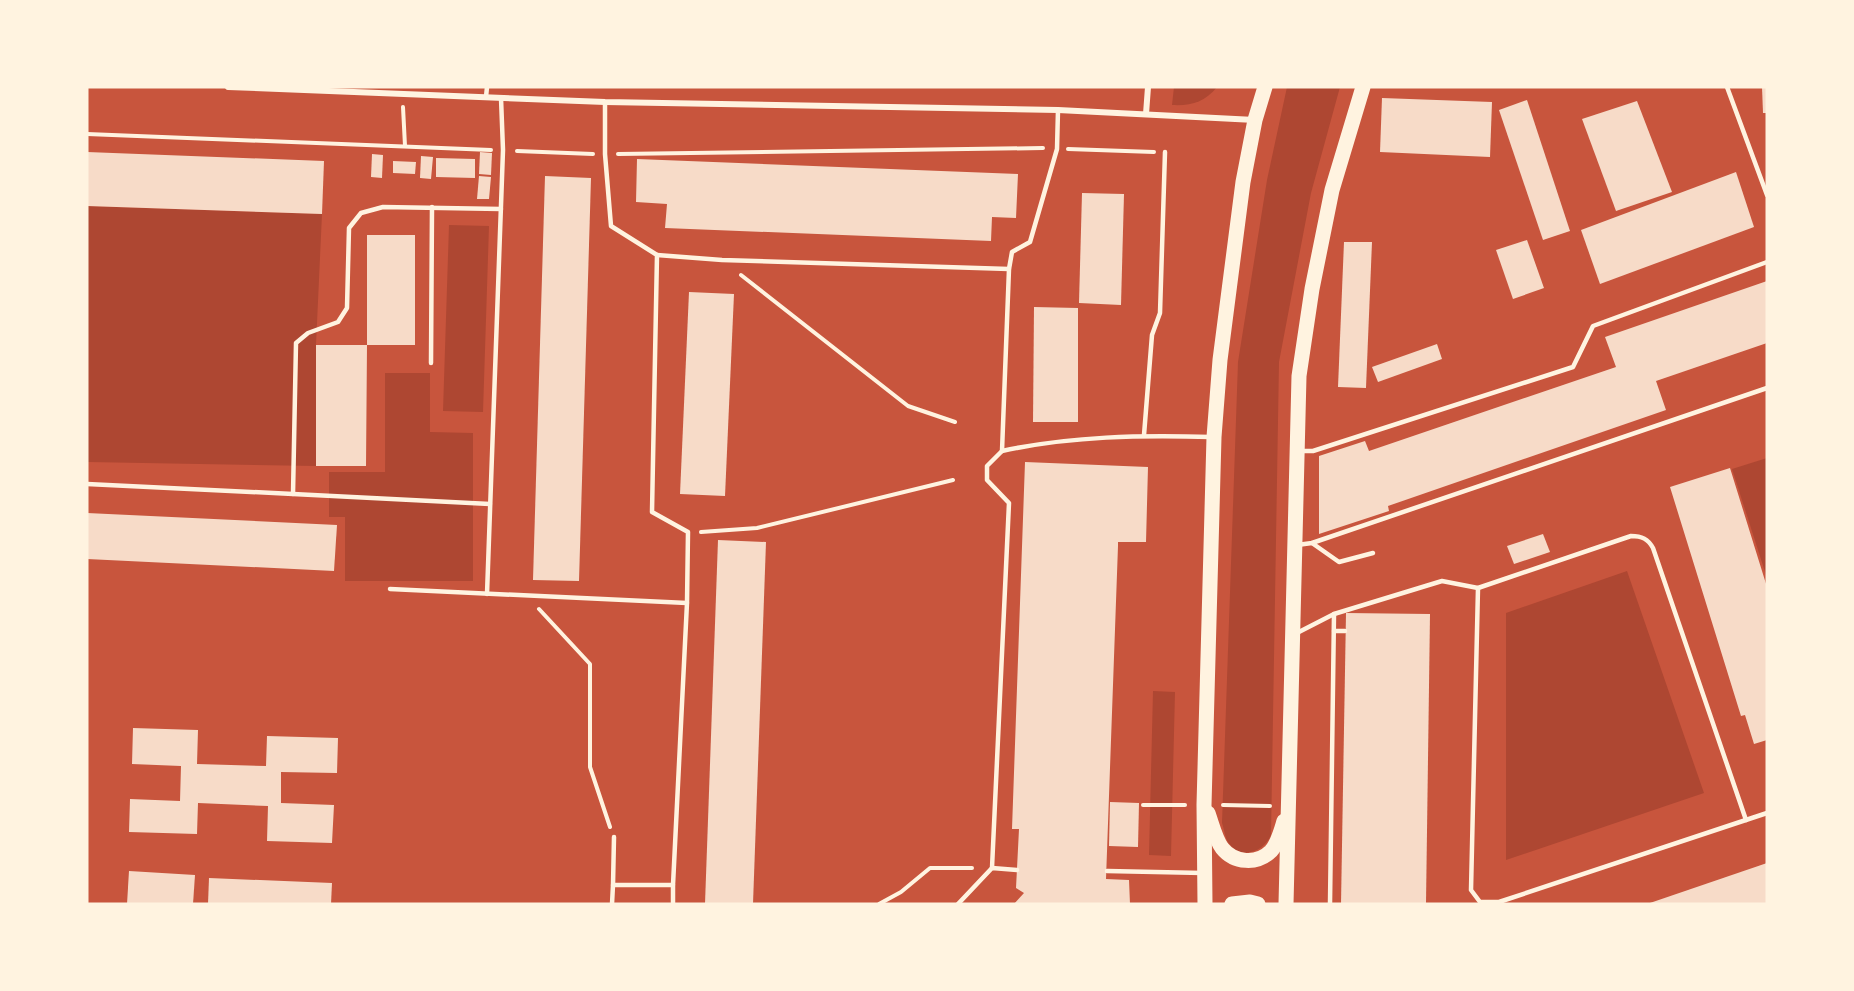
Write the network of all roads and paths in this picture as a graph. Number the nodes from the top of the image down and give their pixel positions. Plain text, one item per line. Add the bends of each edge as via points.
1 (228, 87) edge
2 (435, 87) edge
3 (487, 87) edge
4 (1148, 87) edge
5 (1265, 87) edge
6 (1363, 87) edge
7 (1727, 87) edge
8 (402, 94) junction
9 (434, 95) junction
10 (486, 97) junction
11 (501, 98) junction
12 (605, 102) junction
13 (1058, 110) junction
14 (1146, 114) junction
15 (1256, 120) junction
16 (87, 134) edge
17 (405, 146) junction
18 (1028, 148) dead end
19 (1057, 149) junction
20 (503, 150) junction
21 (1165, 152) joint
22 (605, 154) junction
23 (1767, 195) edge
24 (432, 207) junction
25 (501, 209) junction
26 (657, 255) junction
27 (722, 260) junction
28 (1767, 262) edge
29 (1009, 268) junction
30 (431, 363) dead end
31 (1767, 388) edge
32 (955, 422) dead end
33 (1144, 435) junction
34 (1214, 437) junction
35 (1002, 451) junction
36 (1297, 451) junction
37 (953, 480) dead end
38 (87, 484) edge
39 (293, 494) junction
40 (490, 504) junction
41 (688, 532) junction
42 (1312, 543) junction
43 (1295, 545) junction
44 (1373, 553) dead end
45 (1478, 588) junction
46 (390, 589) dead end
47 (487, 594) junction
48 (526, 595) junction
49 (687, 603) junction
50 (1334, 614) junction
51 (1334, 631) junction
52 (1345, 631) dead end
53 (1293, 635) junction
54 (1143, 805) dead end
55 (1185, 805) dead end
56 (1204, 805) junction
57 (1223, 805) dead end
58 (1271, 806) dead end
59 (1289, 806) junction
60 (1767, 813) edge
61 (1746, 820) junction
62 (614, 837) joint
63 (992, 868) junction
64 (1017, 870) dead end
65 (1107, 871) dead end
66 (1205, 873) junction
67 (613, 885) junction
68 (673, 885) junction
69 (612, 904) edge
70 (673, 904) edge
71 (879, 904) edge
72 (958, 904) edge
73 (1205, 904) edge
74 (1232, 904) edge
75 (1258, 904) edge
76 (1286, 904) edge
77 (1330, 904) edge

1 - 8 street
2 - 9 lane
3 - 10 lane
4 - 14 street
5 - 15 main road
6 - 36 main road via 1332,190 1312,289 1299,376
7 - 23 lane
8 - 9 street
8 - 17 path
9 - 10 street
10 - 11 street
11 - 12 street
11 - 20 lane
12 - 13 street
12 - 22 lane
13 - 14 street
13 - 19 lane
14 - 15 street
15 - 34 main road via 1220,360
16 - 17 path
17 - 20 path
18 - 22 path
19 - 21 path
19 - 29 lane via 1030,242 1012,252
20 - 22 path
20 - 25 lane
21 - 33 lane via 1160,313 1152,335
22 - 26 lane via 611,226
24 - 25 lane
24 - 30 lane
24 - 39 lane via 383,207 361,213 349,228 347,308 338,322 308,333 296,343
25 - 40 lane
26 - 27 lane
26 - 41 lane via 652,512
27 - 29 lane
27 - 32 path via 908,406
28 - 36 lane via 1593,326 1573,367 1313,451
29 - 35 lane
31 - 42 lane
33 - 34 lane
33 - 35 lane via 1041,442
34 - 56 main road
35 - 63 lane via 987,466 987,480 1009,502
36 - 43 main road
37 - 41 path via 757,528
38 - 39 lane
39 - 40 lane
40 - 47 lane
41 - 49 lane
42 - 43 lane
42 - 44 lane via 1339,562
43 - 53 main road
45 - 50 lane via 1442,581
45 - 61 lane via 1632,536 1649,540
45 - 61 lane via 1471,890 1480,902 1499,902
46 - 47 lane
47 - 48 lane
48 - 49 lane
48 - 62 path via 590,664 590,767
49 - 68 lane
50 - 51 lane
50 - 53 lane
51 - 52 lane
51 - 77 lane
53 - 59 main road
54 - 55 path
56 - 59 main road via 1223,849 1243,861 1263,857 1271,850
56 - 66 main road
57 - 58 path
59 - 76 main road
60 - 61 lane
62 - 67 lane
63 - 64 lane
63 - 71 path via 930,868
63 - 72 lane
65 - 66 lane
66 - 73 main road
67 - 68 lane
67 - 69 lane
68 - 70 lane
74 - 75 main road

